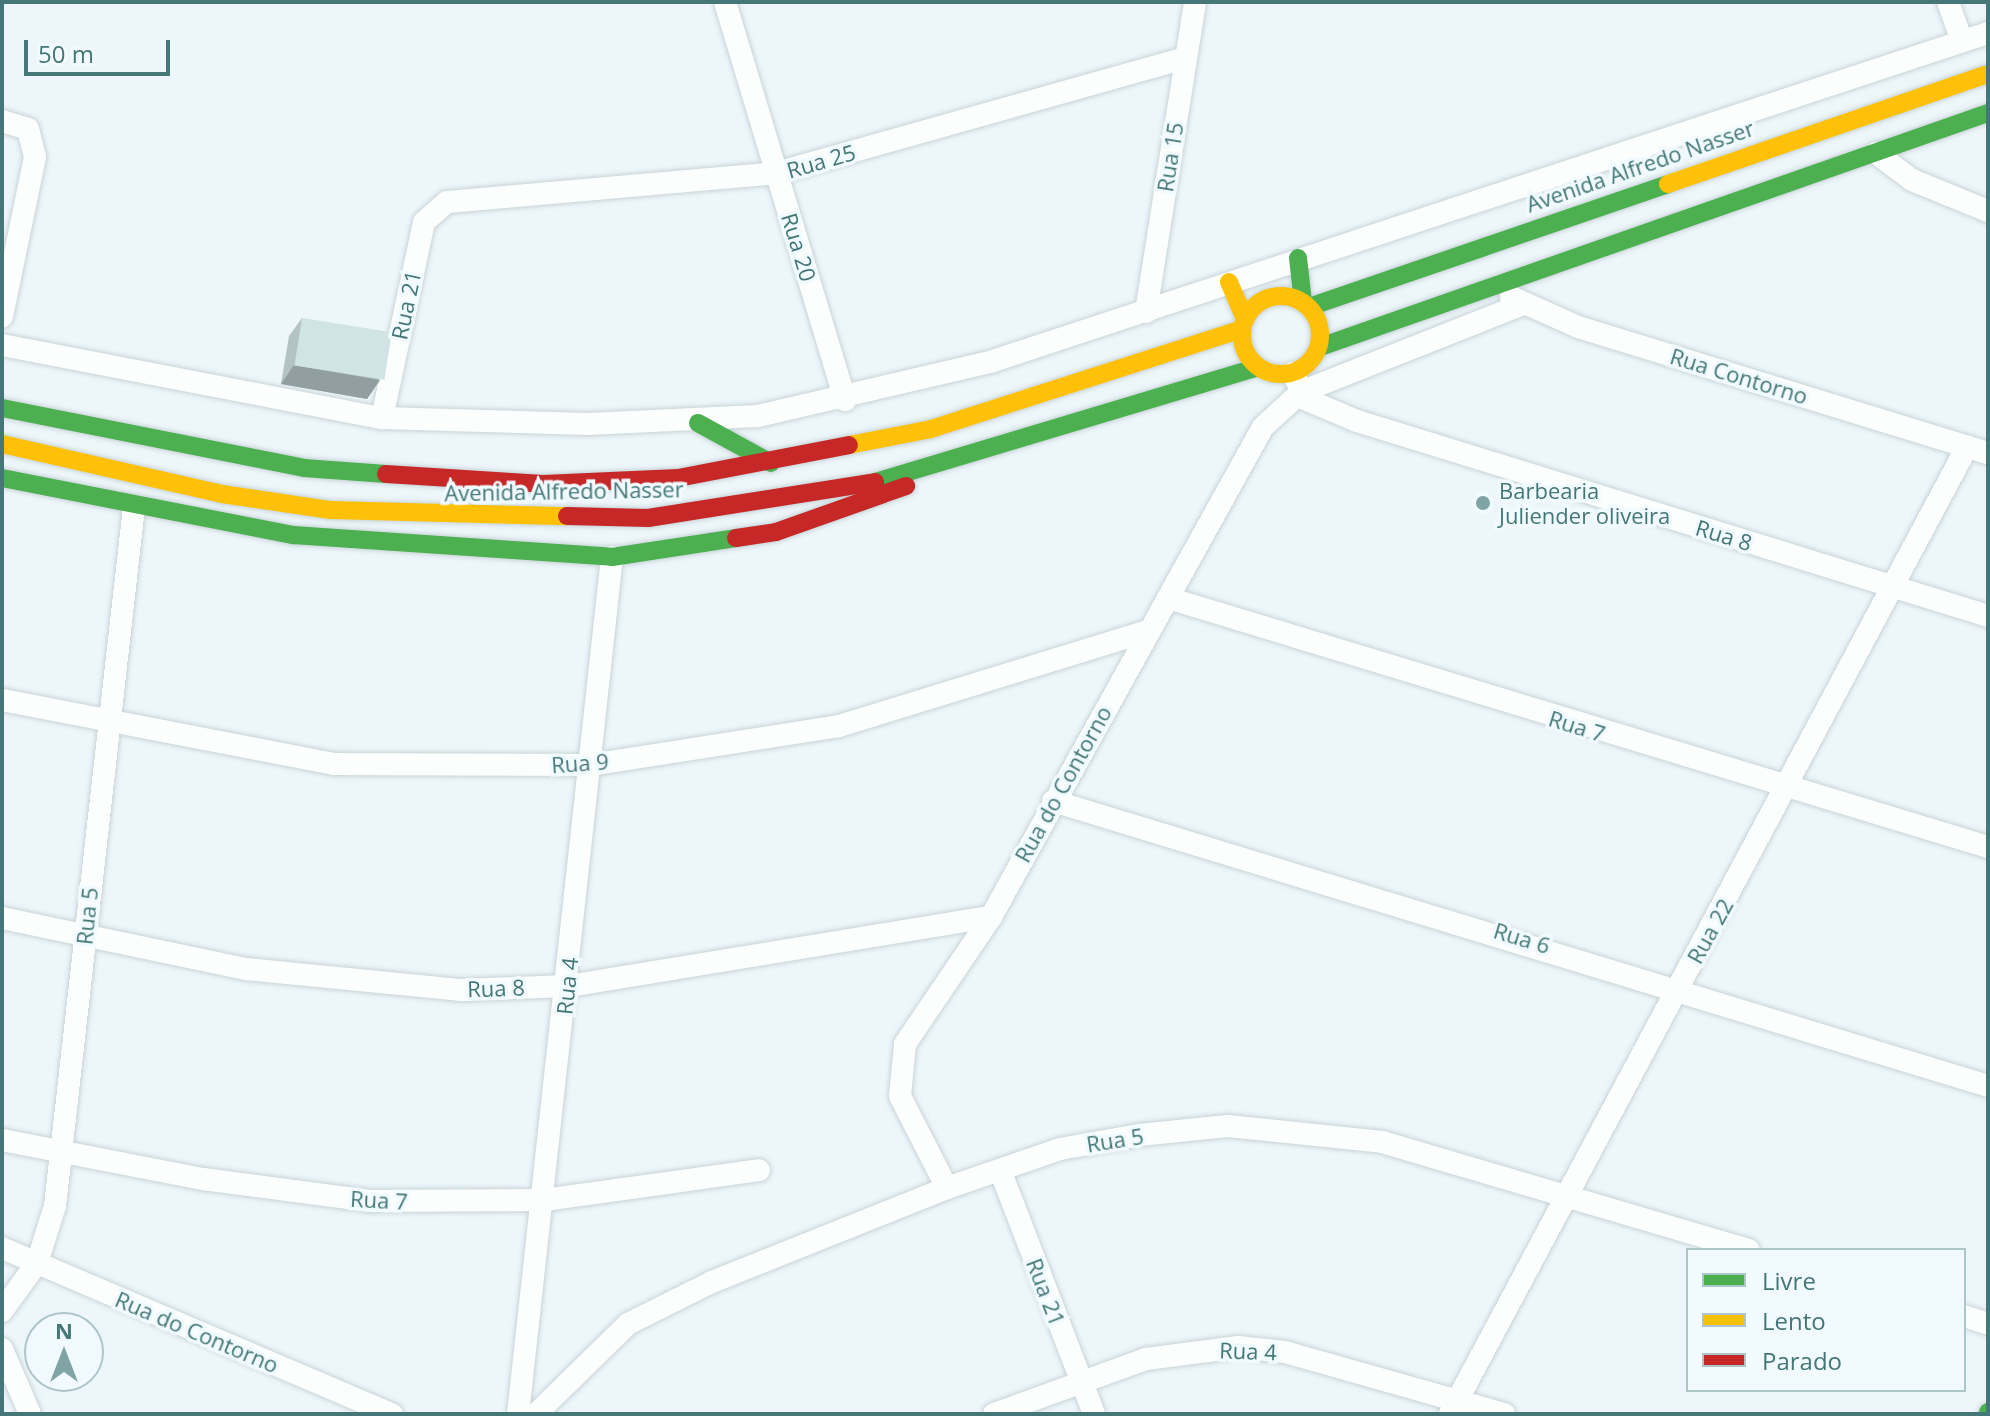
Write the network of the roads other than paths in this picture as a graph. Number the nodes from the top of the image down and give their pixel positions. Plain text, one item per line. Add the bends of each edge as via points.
1 (725, 2) edge
2 (1195, 2) edge
3 (1948, 2) edge
4 (1988, 33) edge
5 (1962, 41) junction
6 (1185, 58) junction
7 (1988, 74) edge
8 (1988, 113) edge
9 (2, 121) edge
10 (1876, 153) junction
11 (776, 173) junction
12 (447, 202) joint
13 (1988, 211) edge
14 (1298, 258) junction
15 (1229, 282) junction
16 (1498, 283) junction
17 (1306, 304) junction
18 (1521, 305) junction
19 (1146, 312) junction
20 (2, 317) edge
21 (1244, 324) junction
22 (2, 345) edge
23 (1320, 347) junction
24 (1258, 367) junction
25 (1297, 383) junction
26 (845, 400) junction
27 (2, 408) edge
28 (382, 418) junction
29 (698, 423) junction
30 (2, 444) edge
31 (1978, 450) edge
32 (55, 456) junction
33 (771, 463) junction
34 (946, 463) junction
35 (2, 478) edge
36 (47, 487) junction
37 (134, 507) junction
38 (612, 557) junction
39 (1892, 587) junction
40 (1168, 598) junction
41 (1988, 616) edge
42 (1148, 631) junction
43 (2, 700) edge
44 (111, 722) junction
45 (590, 765) junction
46 (1791, 788) junction
47 (1053, 801) junction
48 (1988, 847) edge
49 (991, 917) junction
50 (2, 918) edge
51 (85, 935) junction
52 (568, 986) junction
53 (1679, 988) junction
54 (1988, 1086) edge
55 (2, 1140) edge
56 (61, 1151) junction
57 (759, 1170) dead end
58 (1000, 1170) junction
59 (947, 1188) junction
60 (1565, 1194) junction
61 (544, 1200) junction
62 (2, 1248) edge
63 (1741, 1248) edge
64 (37, 1263) junction
65 (2, 1311) edge
66 (1966, 1317) edge
67 (1988, 1324) edge
68 (2, 1349) edge
69 (1080, 1379) junction
70 (1454, 1407) edge
71 (30, 1414) edge
72 (392, 1414) edge
73 (518, 1414) edge
74 (536, 1414) edge
75 (994, 1414) edge
76 (1094, 1414) edge
77 (1504, 1414) edge

1 - 11 street, Rua 20
2 - 6 street, Rua 15
3 - 5 street
4 - 5 street
5 - 14 street
6 - 11 street, Rua 25
6 - 19 street, Rua 15
7 - 17 main road, Avenida Alfredo Nasser
8 - 10 main road
9 - 20 street via 33,137 34,171
10 - 13 street via 1912,180
10 - 16 main road
11 - 12 street, Rua 25
11 - 26 street, Rua 20
12 - 28 street, Rua 21 via 424,222
14 - 15 street
14 - 17 main road
15 - 19 street
15 - 21 main road
16 - 18 street, Rua Contorno
16 - 23 main road
17 - 21 main road via 1264,300
17 - 23 main road
18 - 25 street
18 - 31 street, Rua Contorno
19 - 26 street
21 - 24 main road
21 - 33 main road, Avenida Alfredo Nasser via 931,429
22 - 28 street
23 - 25 main road
24 - 25 main road
24 - 34 main road, Avenida Alfredo Nasser
25 - 39 street, Rua 8 via 1357,421
25 - 40 street, Rua do Contorno via 1263,427
26 - 29 street
27 - 33 main road, Avenida Alfredo Nasser via 208,453 430,480 663,478
28 - 29 street
29 - 33 main road
30 - 32 main road, Avenida Alfredo Nasser
31 - 39 street, Rua 22
32 - 34 main road, Avenida Alfredo Nasser via 331,510 536,519 756,507
32 - 36 main road
34 - 38 main road via 890,494 776,532
35 - 36 main road
36 - 37 main road
37 - 38 main road via 373,545
37 - 44 street, Rua 5
38 - 45 street, Rua 4
39 - 41 street, Rua 8
39 - 46 street, Rua 22
40 - 42 street, Rua do Contorno
40 - 46 street, Rua 7
42 - 45 street, Rua 9 via 839,726
42 - 47 street, Rua do Contorno
43 - 44 street, Rua 9
44 - 45 street, Rua 9 via 334,764
44 - 51 street, Rua 5
45 - 52 street, Rua 4
46 - 48 street, Rua 7
46 - 53 street, Rua 22
47 - 49 street, Rua do Contorno
47 - 53 street, Rua 6
49 - 52 street, Rua 8
49 - 59 street, Rua do Contorno via 905,1044 898,1071 914,1133
50 - 51 street, Rua 8
51 - 52 street, Rua 8 via 246,969 368,985
51 - 56 street, Rua 5
52 - 61 street, Rua 4
53 - 54 street, Rua 6
53 - 60 street, Rua 22
55 - 56 street, Rua 7
56 - 61 street, Rua 7 via 370,1201
56 - 64 street, Rua 5 via 55,1206
57 - 61 street, Rua 7
58 - 59 street, Rua 5
58 - 60 street, Rua 5 via 1060,1149 1228,1126 1382,1142
58 - 69 street, Rua 21
59 - 74 street, Rua 5 via 649,1312 608,1342
60 - 63 street, Rua 5
60 - 70 street, Rua 22
61 - 73 street, Rua 4
62 - 64 street, Rua do Contorno
64 - 65 street, Rua 5
64 - 72 street, Rua do Contorno
66 - 67 street
68 - 71 street
69 - 70 street, Rua 4 via 1146,1359 1238,1347 1285,1352
69 - 75 street, Rua 4
69 - 76 street, Rua 21
70 - 77 street, Rua 4

